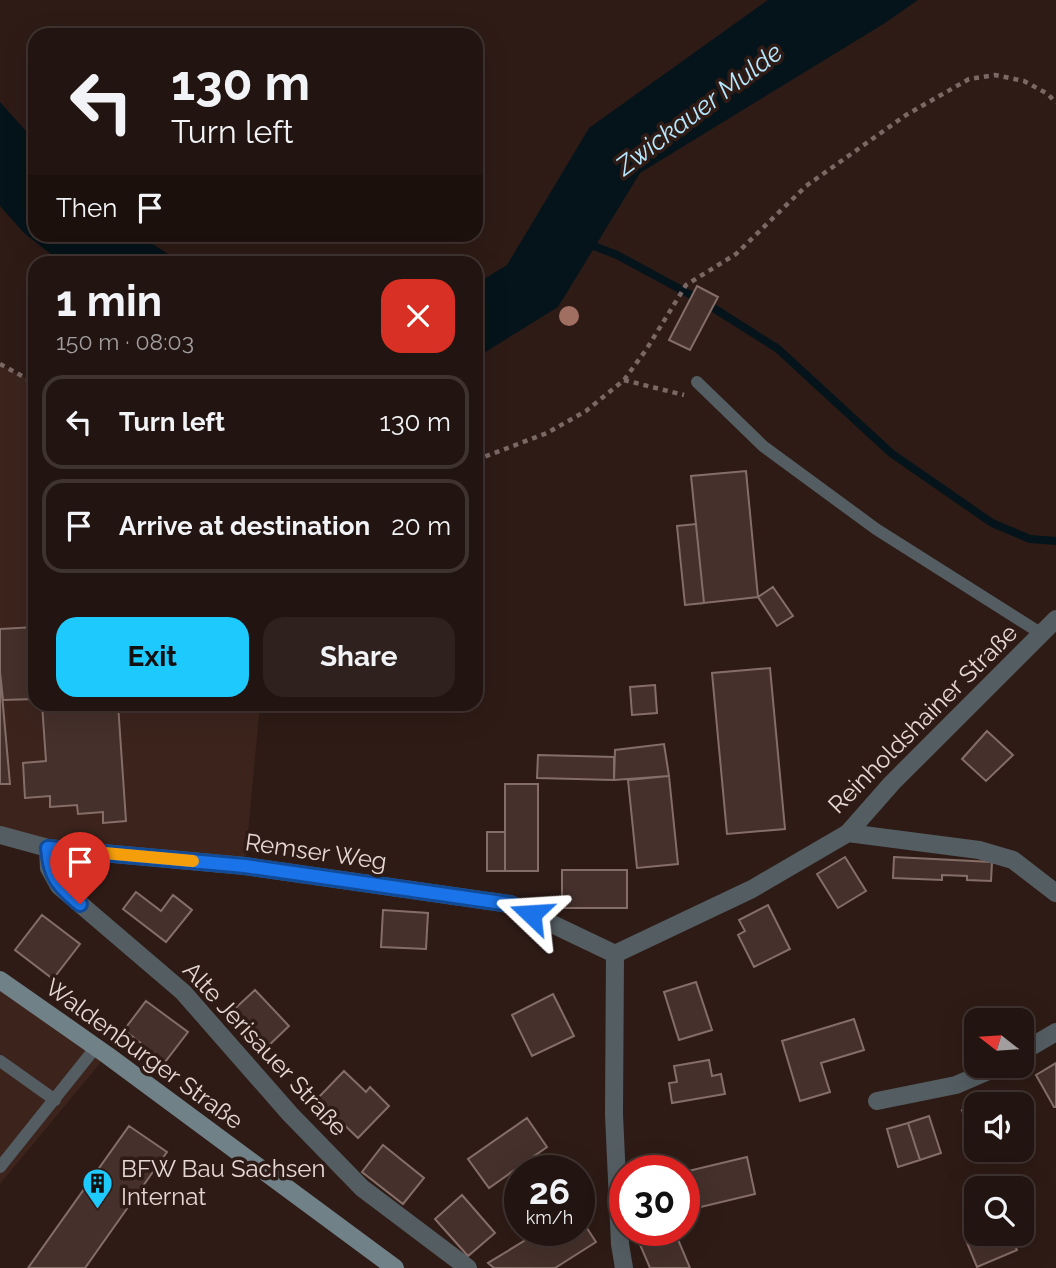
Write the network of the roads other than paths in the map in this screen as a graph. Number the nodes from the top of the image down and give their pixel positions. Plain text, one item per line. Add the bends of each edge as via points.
1 (697, 382) dead end
2 (1056, 619) edge
3 (1042, 634) junction
4 (848, 832) junction
5 (0, 835) edge
6 (48, 848) junction
7 (1056, 893) edge
8 (615, 954) junction
9 (0, 980) edge
10 (1056, 1032) edge
11 (1034, 1045) edge
12 (96, 1047) junction
13 (0, 1061) edge
14 (972, 1078) edge
15 (55, 1100) junction
16 (877, 1101) dead end
17 (0, 1167) edge
18 (395, 1268) edge
19 (468, 1268) edge
20 (624, 1268) edge

1 - 3 lane via 763,446 876,529
2 - 3 street, Reinholdshainer Straße
3 - 4 street, Reinholdshainer Straße
4 - 7 street via 979,850 1013,860
4 - 8 street, Reinholdshainer Straße via 752,889
5 - 6 street, Remser Weg
6 - 8 street, Remser Weg via 245,866 510,904
6 - 19 street, Alte Jerisauer Straße via 49,868 59,886 183,992 362,1188
8 - 20 street via 614,1115
9 - 12 street, Waldenburger Straße
10 - 11 street
12 - 15 lane
12 - 18 street, Waldenburger Straße
13 - 15 lane
14 - 16 street
15 - 17 lane

